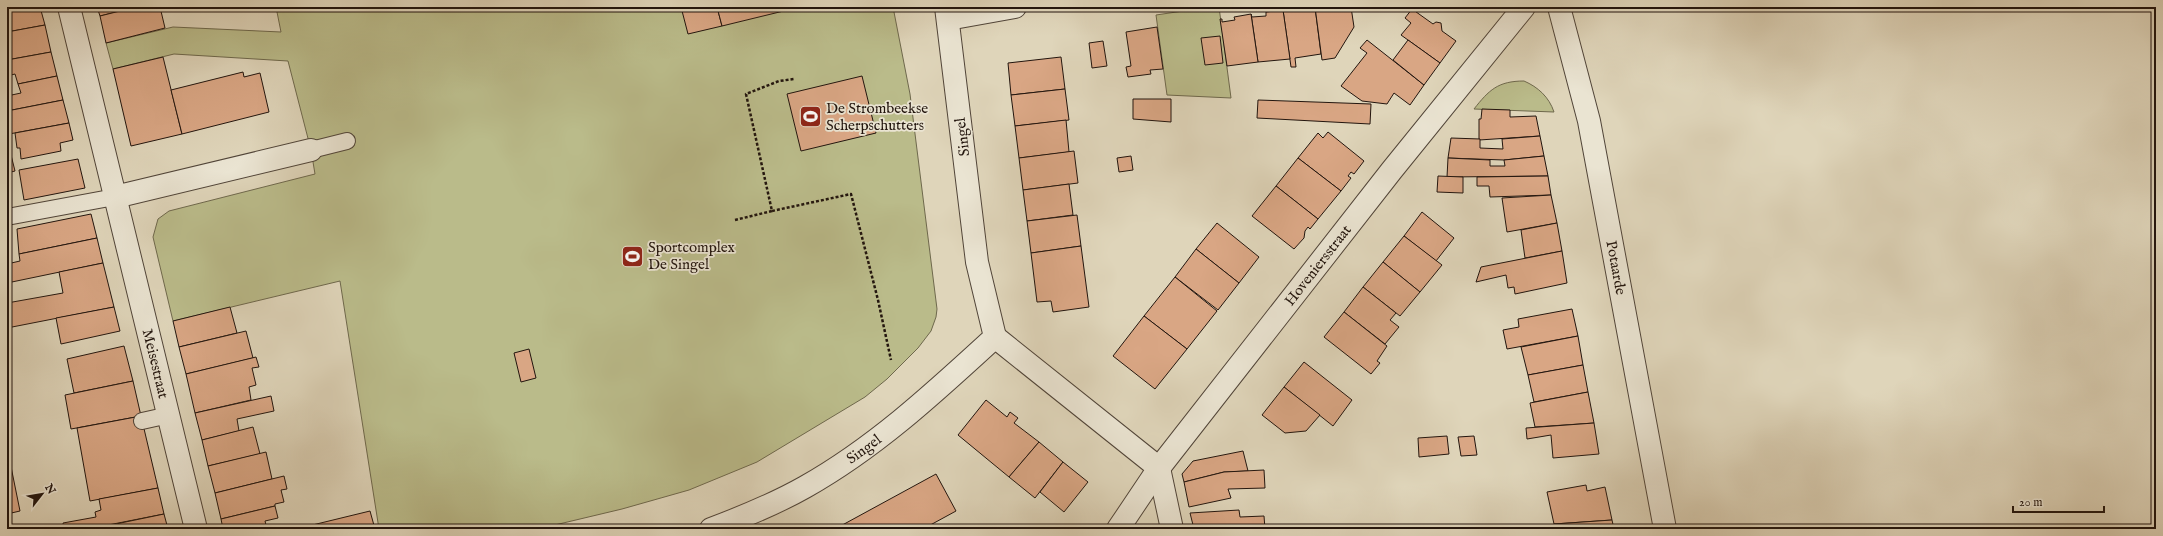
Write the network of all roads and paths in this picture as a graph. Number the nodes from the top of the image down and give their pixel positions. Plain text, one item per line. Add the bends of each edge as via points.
1 (69, 7) edge
2 (1016, 7) edge
3 (1524, 7) edge
4 (1559, 7) edge
5 (947, 13) edge
6 (794, 79) dead end
7 (347, 141) dead end
8 (311, 150) joint
9 (116, 197) junction
10 (772, 211) junction
11 (7, 217) edge
12 (735, 220) dead end
13 (995, 337) junction
14 (891, 360) dead end
15 (168, 415) junction
16 (142, 421) dead end
17 (1159, 468) junction
18 (196, 529) edge
19 (711, 529) edge
20 (1118, 529) edge
21 (1172, 529) edge
22 (1665, 529) edge

1 - 9 street, Meisestraat
2 - 5 street
3 - 17 street, Hoveniersstraat via 1392,170
4 - 22 street, Potaarde via 1589,121
5 - 13 street, Singel via 977,262
6 - 10 path via 779,81 746,94
7 - 8 lane
8 - 9 street
9 - 11 lane
9 - 15 street, Meisestraat
10 - 12 path
10 - 14 path via 851,194
13 - 17 street
13 - 19 street, Singel via 908,415 842,464 771,505
15 - 16 lane
15 - 18 street, Meisestraat
17 - 20 street, Hoveniersstraat
17 - 21 street

